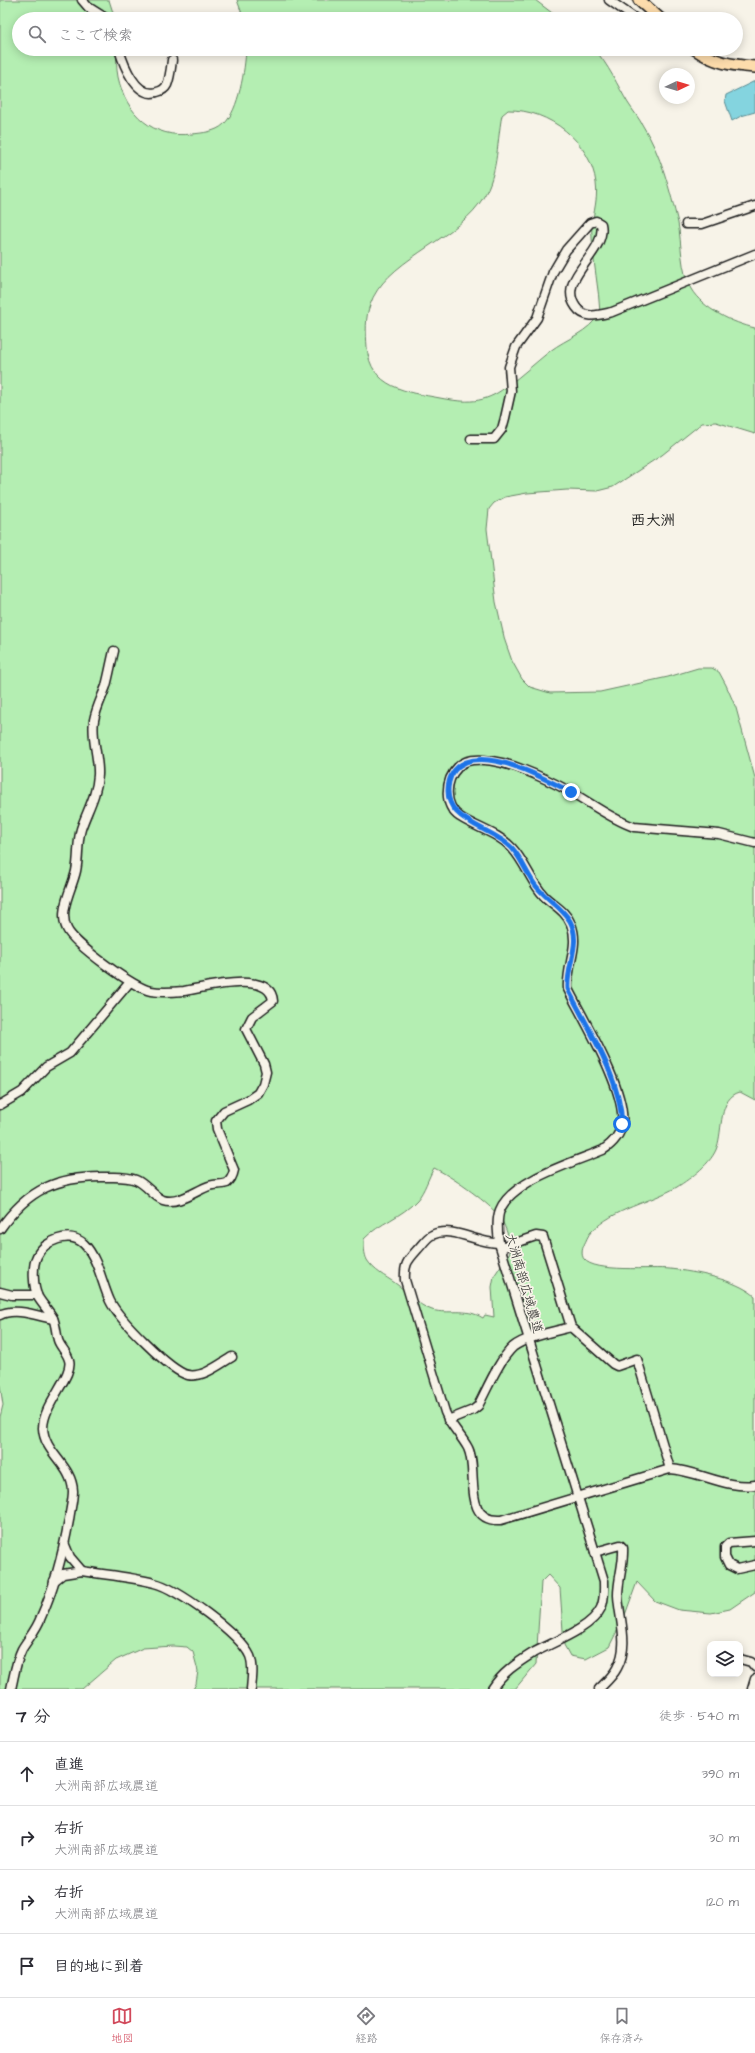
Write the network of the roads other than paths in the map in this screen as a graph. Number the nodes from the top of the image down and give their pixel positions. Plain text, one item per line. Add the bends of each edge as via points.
1 (82, 0) edge
2 (609, 0) edge
3 (639, 0) edge
4 (96, 12) edge
5 (626, 12) edge
6 (652, 12) edge
7 (122, 56) edge
8 (705, 56) edge
9 (172, 60) dead end
10 (755, 67) edge
11 (755, 206) edge
12 (686, 224) dead end
13 (755, 254) edge
14 (471, 439) dead end
15 (114, 651) dead end
16 (755, 843) edge
17 (130, 982) junction
18 (0, 1105) edge
19 (0, 1229) edge
20 (500, 1246) junction
21 (0, 1292) edge
22 (36, 1295) junction
23 (0, 1315) edge
24 (53, 1319) junction
25 (571, 1327) junction
26 (529, 1339) junction
27 (232, 1357) dead end
28 (448, 1420) junction
29 (670, 1469) junction
30 (755, 1485) edge
31 (577, 1496) junction
32 (755, 1541) edge
33 (65, 1545) junction
34 (594, 1552) junction
35 (755, 1565) edge
36 (82, 1571) junction
37 (54, 1581) junction
38 (743, 1660) edge
39 (755, 1667) edge
40 (755, 1679) edge
41 (11, 1689) edge
42 (251, 1689) edge
43 (492, 1689) edge
44 (599, 1689) edge
45 (752, 1689) edge

1 - 4 street
2 - 5 street
3 - 6 main road
7 - 9 street via 137,86 154,93 167,85
8 - 10 main road via 727,65
11 - 12 street via 702,224
13 - 14 street via 612,312 595,316 586,315 571,299 572,287 579,271 598,244 602,232 601,224 596,221 590,223 566,250 553,272 537,318 516,347 509,368 511,391 502,429 494,439
15 - 17 street via 94,720 98,774 94,798 81,830 76,870 64,910 64,924 78,941
16 - 20 street, 大洲南部広域農道 via 719,834 634,827 546,780 524,770 498,763 471,760 460,765 451,775 448,797 459,816 501,839 512,849 535,885 570,922 575,946 567,977 568,989 613,1079 622,1110 622,1124 613,1143 603,1150 537,1178 509,1196 500,1210 497,1228
17 - 18 street via 70,1053 46,1067 22,1092
17 - 19 street via 149,991 165,993 214,984 244,982 260,985 273,994 273,1001 252,1017 246,1029 264,1064 266,1072 263,1084 258,1093 224,1111 216,1121 234,1170 233,1176 227,1182 177,1200 163,1200 136,1180 82,1177 65,1180 46,1187 30,1197 9,1216
20 - 25 street via 536,1236 543,1237
20 - 26 street, 大洲南部広域農道
20 - 28 street via 453,1232 444,1232 431,1235 404,1268 405,1280
21 - 22 street
22 - 24 street
22 - 27 street via 34,1265 43,1247 62,1238 74,1238 84,1243 91,1254 110,1302 119,1315 181,1374 199,1375
23 - 24 street via 17,1313
24 - 33 street via 58,1342 70,1363 44,1416 43,1429 45,1440 69,1473 72,1484
25 - 26 street
25 - 29 street via 617,1366 637,1359
26 - 28 street via 513,1346 506,1354 478,1406
26 - 31 street, 大洲南部広域農道
28 - 31 street via 468,1449 472,1462 472,1493 485,1518 492,1521 501,1520
29 - 30 street via 683,1470 734,1485
29 - 31 street
31 - 34 street, 大洲南部広域農道
32 - 35 street via 729,1542 725,1547 728,1565 737,1569
33 - 36 street via 74,1564
33 - 37 street
34 - 43 street, 大洲南部広域農道 via 604,1581 601,1608 580,1629 514,1665
34 - 44 street via 620,1545 624,1556 618,1595 624,1640 622,1654 617,1669
36 - 37 street via 63,1574
36 - 42 street via 154,1582 183,1596 233,1634 243,1646 250,1656 252,1666
37 - 41 street via 41,1618 21,1651
38 - 39 street via 751,1662
40 - 45 street

